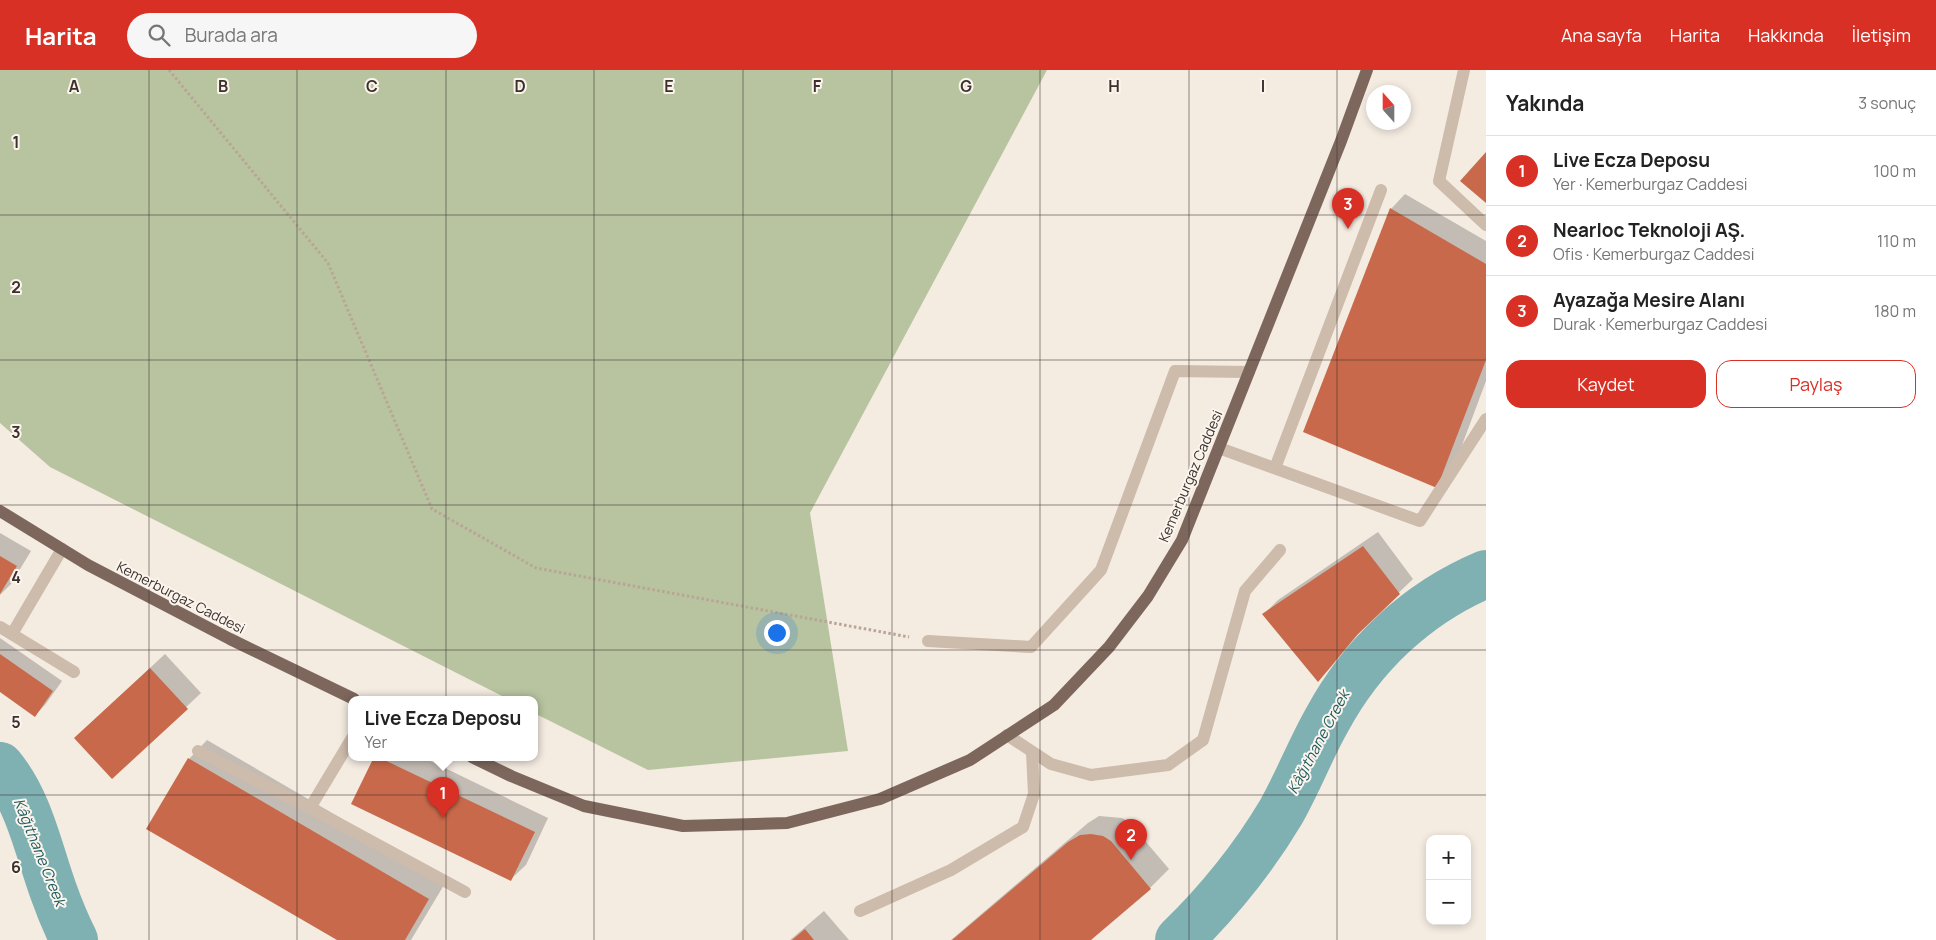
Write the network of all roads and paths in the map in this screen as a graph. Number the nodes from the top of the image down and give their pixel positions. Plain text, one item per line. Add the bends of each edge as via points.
1 (169, 70) edge
2 (1367, 70) edge
3 (1464, 70) edge
4 (1381, 190) dead end
5 (1486, 225) edge
6 (1249, 372) junction
7 (1486, 419) edge
8 (1219, 448) junction
9 (1275, 468) junction
10 (0, 511) edge
11 (62, 549) junction
12 (1280, 550) dead end
13 (0, 627) edge
14 (12, 634) junction
15 (928, 641) joint
16 (74, 672) dead end
17 (348, 696) edge
18 (1007, 735) junction
19 (348, 745) edge
20 (198, 751) dead end
21 (1032, 752) junction
22 (480, 761) edge
23 (310, 808) junction
24 (465, 892) dead end
25 (860, 911) dead end

1 - 15 path via 328,263 432,509 536,568
2 - 6 main road, Kemerburgaz Caddesi
3 - 5 lane via 1439,181
4 - 9 lane
6 - 8 main road, Kemerburgaz Caddesi
6 - 15 lane via 1175,371 1101,570 1031,647
7 - 9 lane via 1420,521
8 - 9 lane
8 - 18 main road, Kemerburgaz Caddesi via 1182,540 1148,596 1109,647 1054,705
10 - 11 main road, Kemerburgaz Caddesi
11 - 14 lane
11 - 17 main road, Kemerburgaz Caddesi via 222,635
12 - 21 lane via 1245,591 1203,740 1168,765 1091,775 1051,764
13 - 14 lane
14 - 16 lane
18 - 21 lane
18 - 22 main road, Kemerburgaz Caddesi via 970,760 880,799 787,823 684,826 584,806
19 - 23 lane
20 - 23 lane
21 - 25 lane via 1034,794 1023,827 951,870
23 - 24 lane

